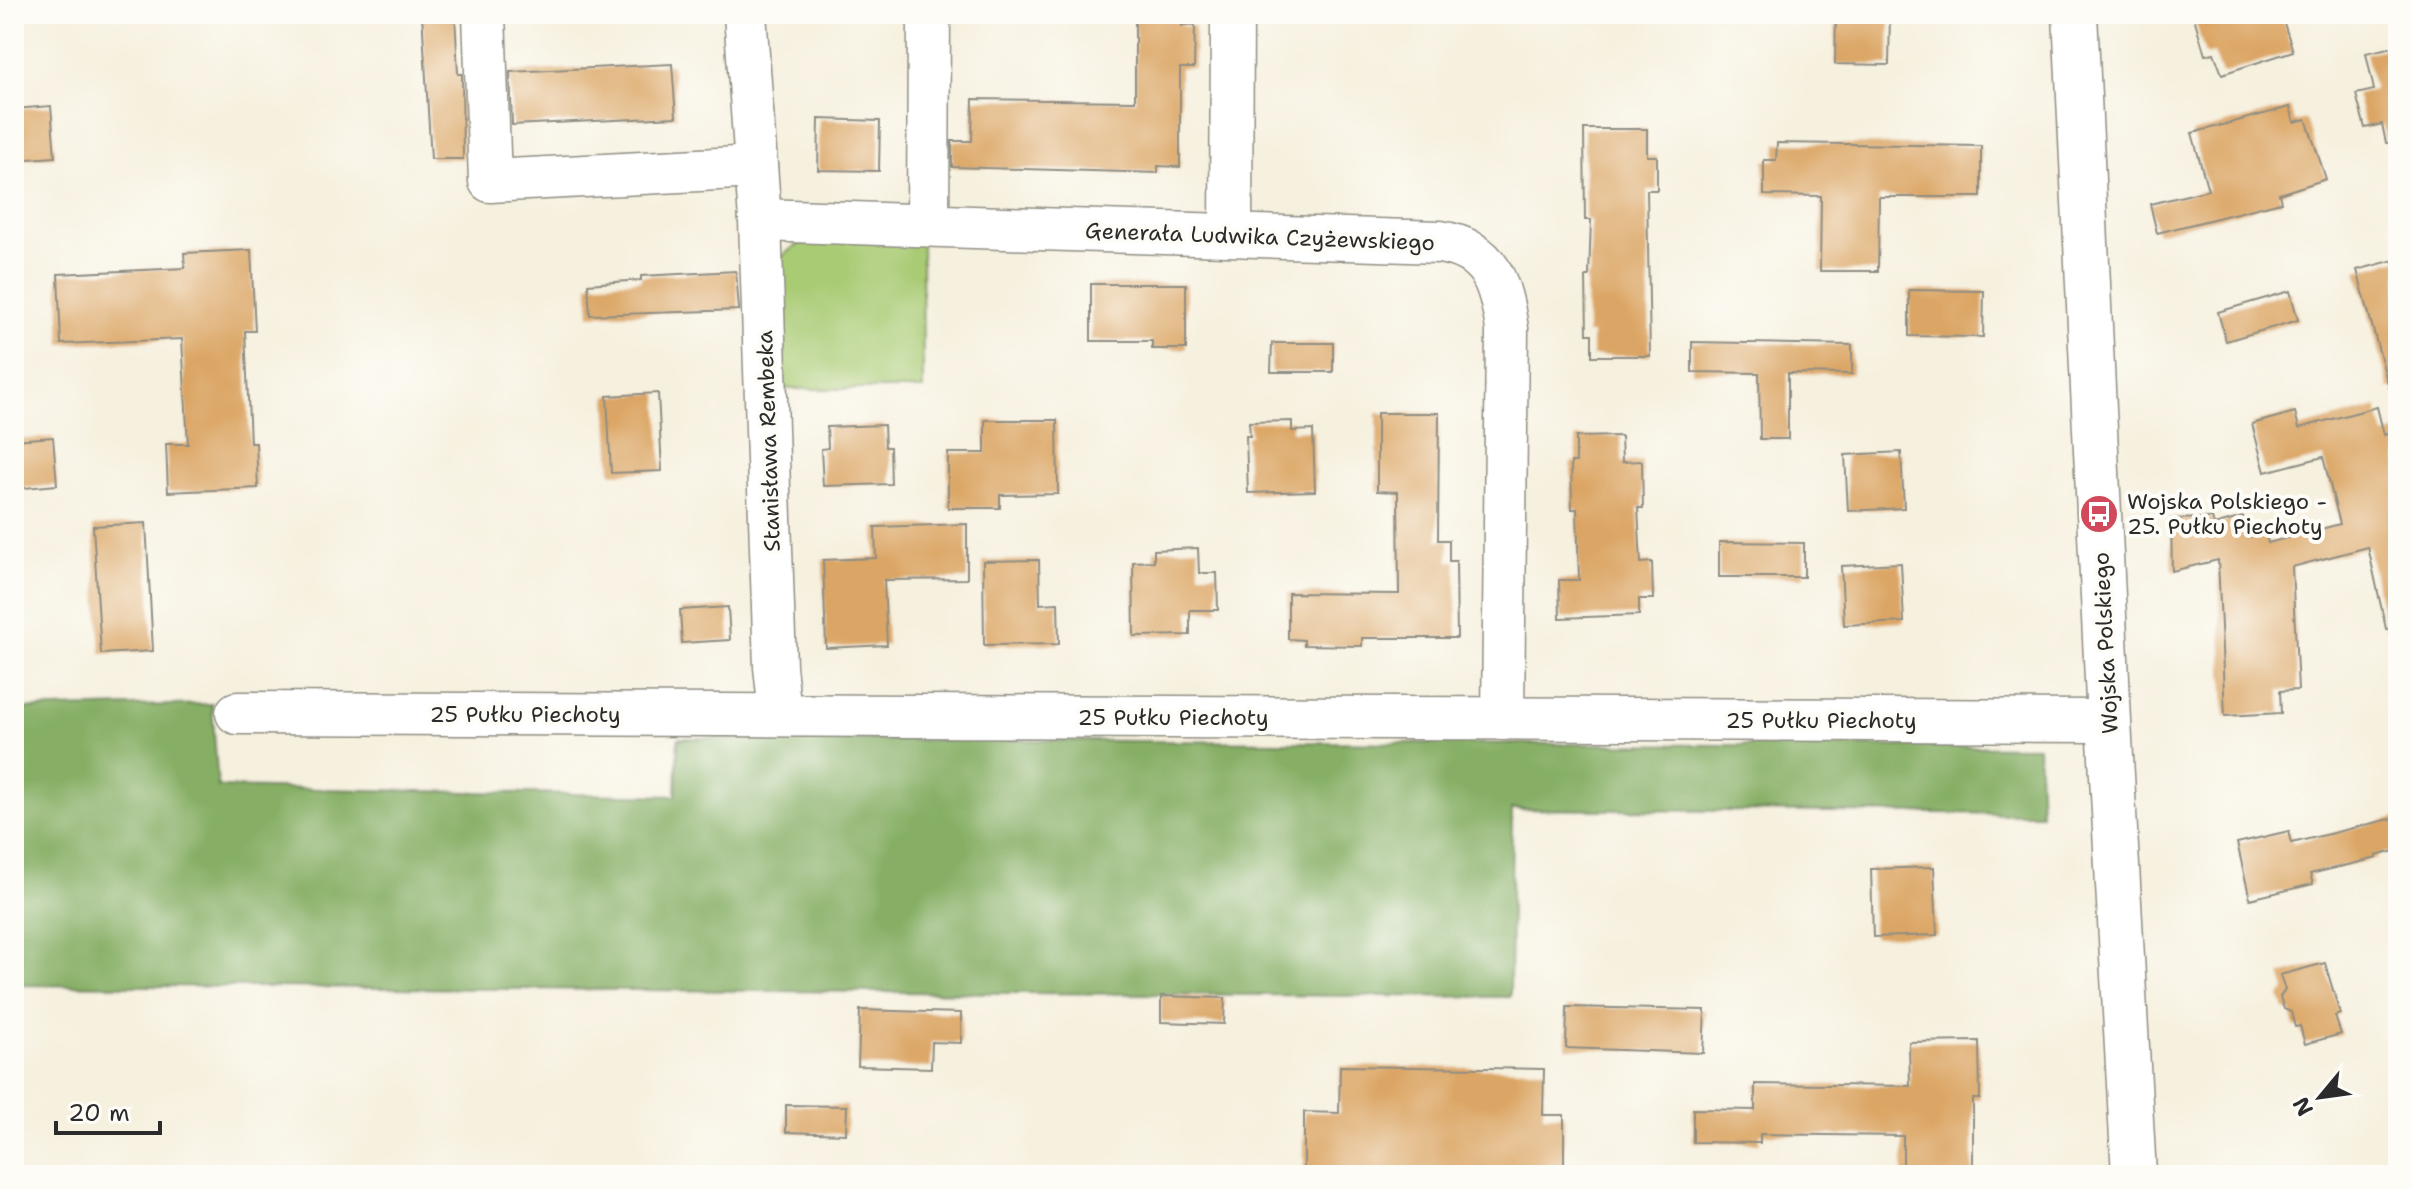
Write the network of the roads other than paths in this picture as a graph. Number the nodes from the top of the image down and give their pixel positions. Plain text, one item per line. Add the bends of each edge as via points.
1 (484, 14) edge
2 (745, 14) edge
3 (929, 14) edge
4 (1232, 14) edge
5 (2075, 14) edge
6 (756, 167) junction
7 (760, 220) junction
8 (928, 225) junction
9 (1231, 234) junction
10 (237, 713) dead end
11 (780, 714) junction
12 (1503, 719) junction
13 (2109, 721) junction
14 (2134, 1175) edge

1 - 6 street via 490,181
2 - 6 street, Stanisława Rembeka
3 - 8 street
4 - 9 street
5 - 13 main road, Wojska Polskiego
6 - 7 street, Stanisława Rembeka
7 - 8 street, Generała Ludwika Czyżewskiego
7 - 11 street, Stanisława Rembeka
8 - 9 street, Generała Ludwika Czyżewskiego
9 - 12 street, Generała Ludwika Czyżewskiego via 1456,244 1472,250 1497,284 1507,356
10 - 11 street, 25 Pułku Piechoty
11 - 12 street, 25 Pułku Piechoty
12 - 13 street, 25 Pułku Piechoty
13 - 14 main road, Wojska Polskiego

